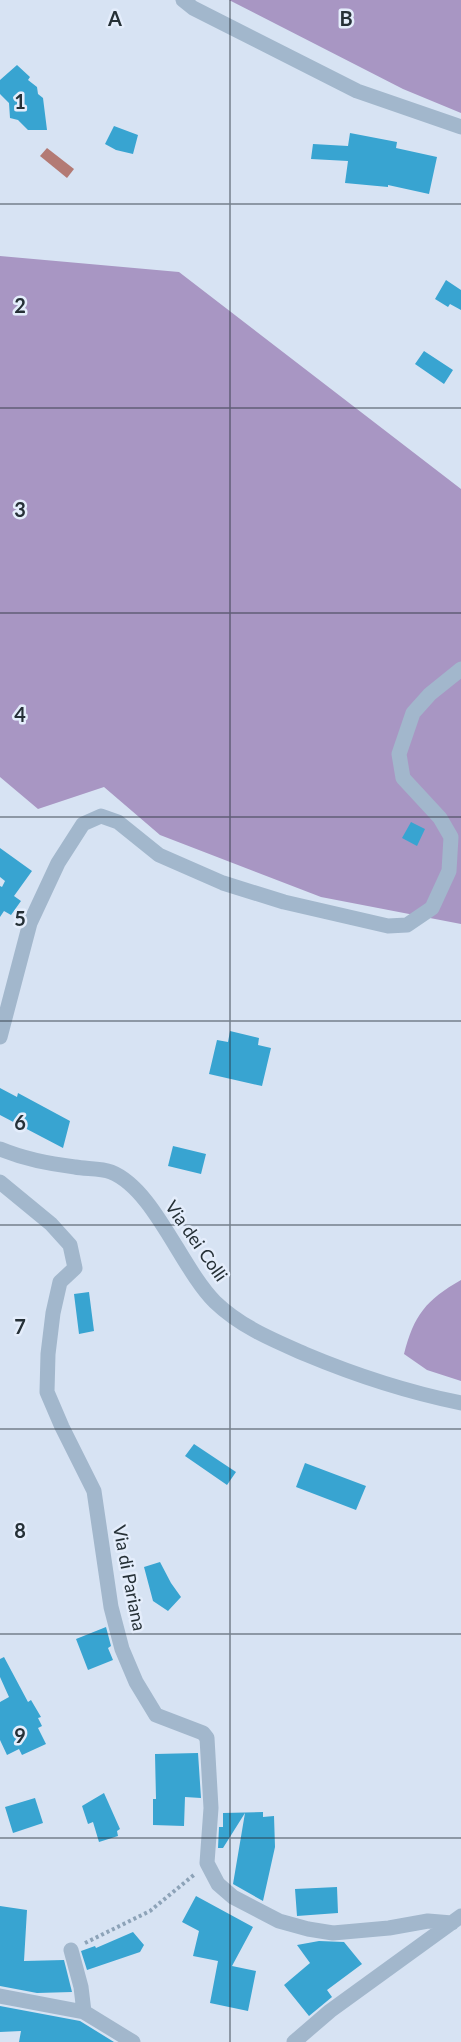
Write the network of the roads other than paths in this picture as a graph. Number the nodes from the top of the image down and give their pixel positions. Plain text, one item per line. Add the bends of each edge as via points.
1 (183, 0) edge
2 (461, 127) edge
3 (461, 669) edge
4 (0, 1037) edge
5 (0, 1149) edge
6 (0, 1182) edge
7 (461, 1403) edge
8 (456, 1919) edge
9 (71, 1950) road end
10 (0, 1996) edge
11 (84, 2012) junction
12 (133, 2042) edge
13 (294, 2042) edge

1 - 2 street via 357,91
3 - 4 street via 430,693 413,713 399,754 404,778 440,818 451,837 449,871 432,908 407,925 388,926 284,902 223,883 159,855 118,822 101,816 83,824 58,862 30,923
5 - 7 street, Via dei Colli via 21,1158 110,1172 135,1188 215,1302 255,1333 351,1373
6 - 8 street, Via di Pariana via 51,1224 71,1248 75,1268 60,1282 48,1354 47,1392 94,1491 111,1607 136,1682 156,1715 207,1738 211,1808 207,1863 218,1884 232,1897 279,1921 333,1933
8 - 13 street
9 - 11 street
10 - 11 street
11 - 12 street

